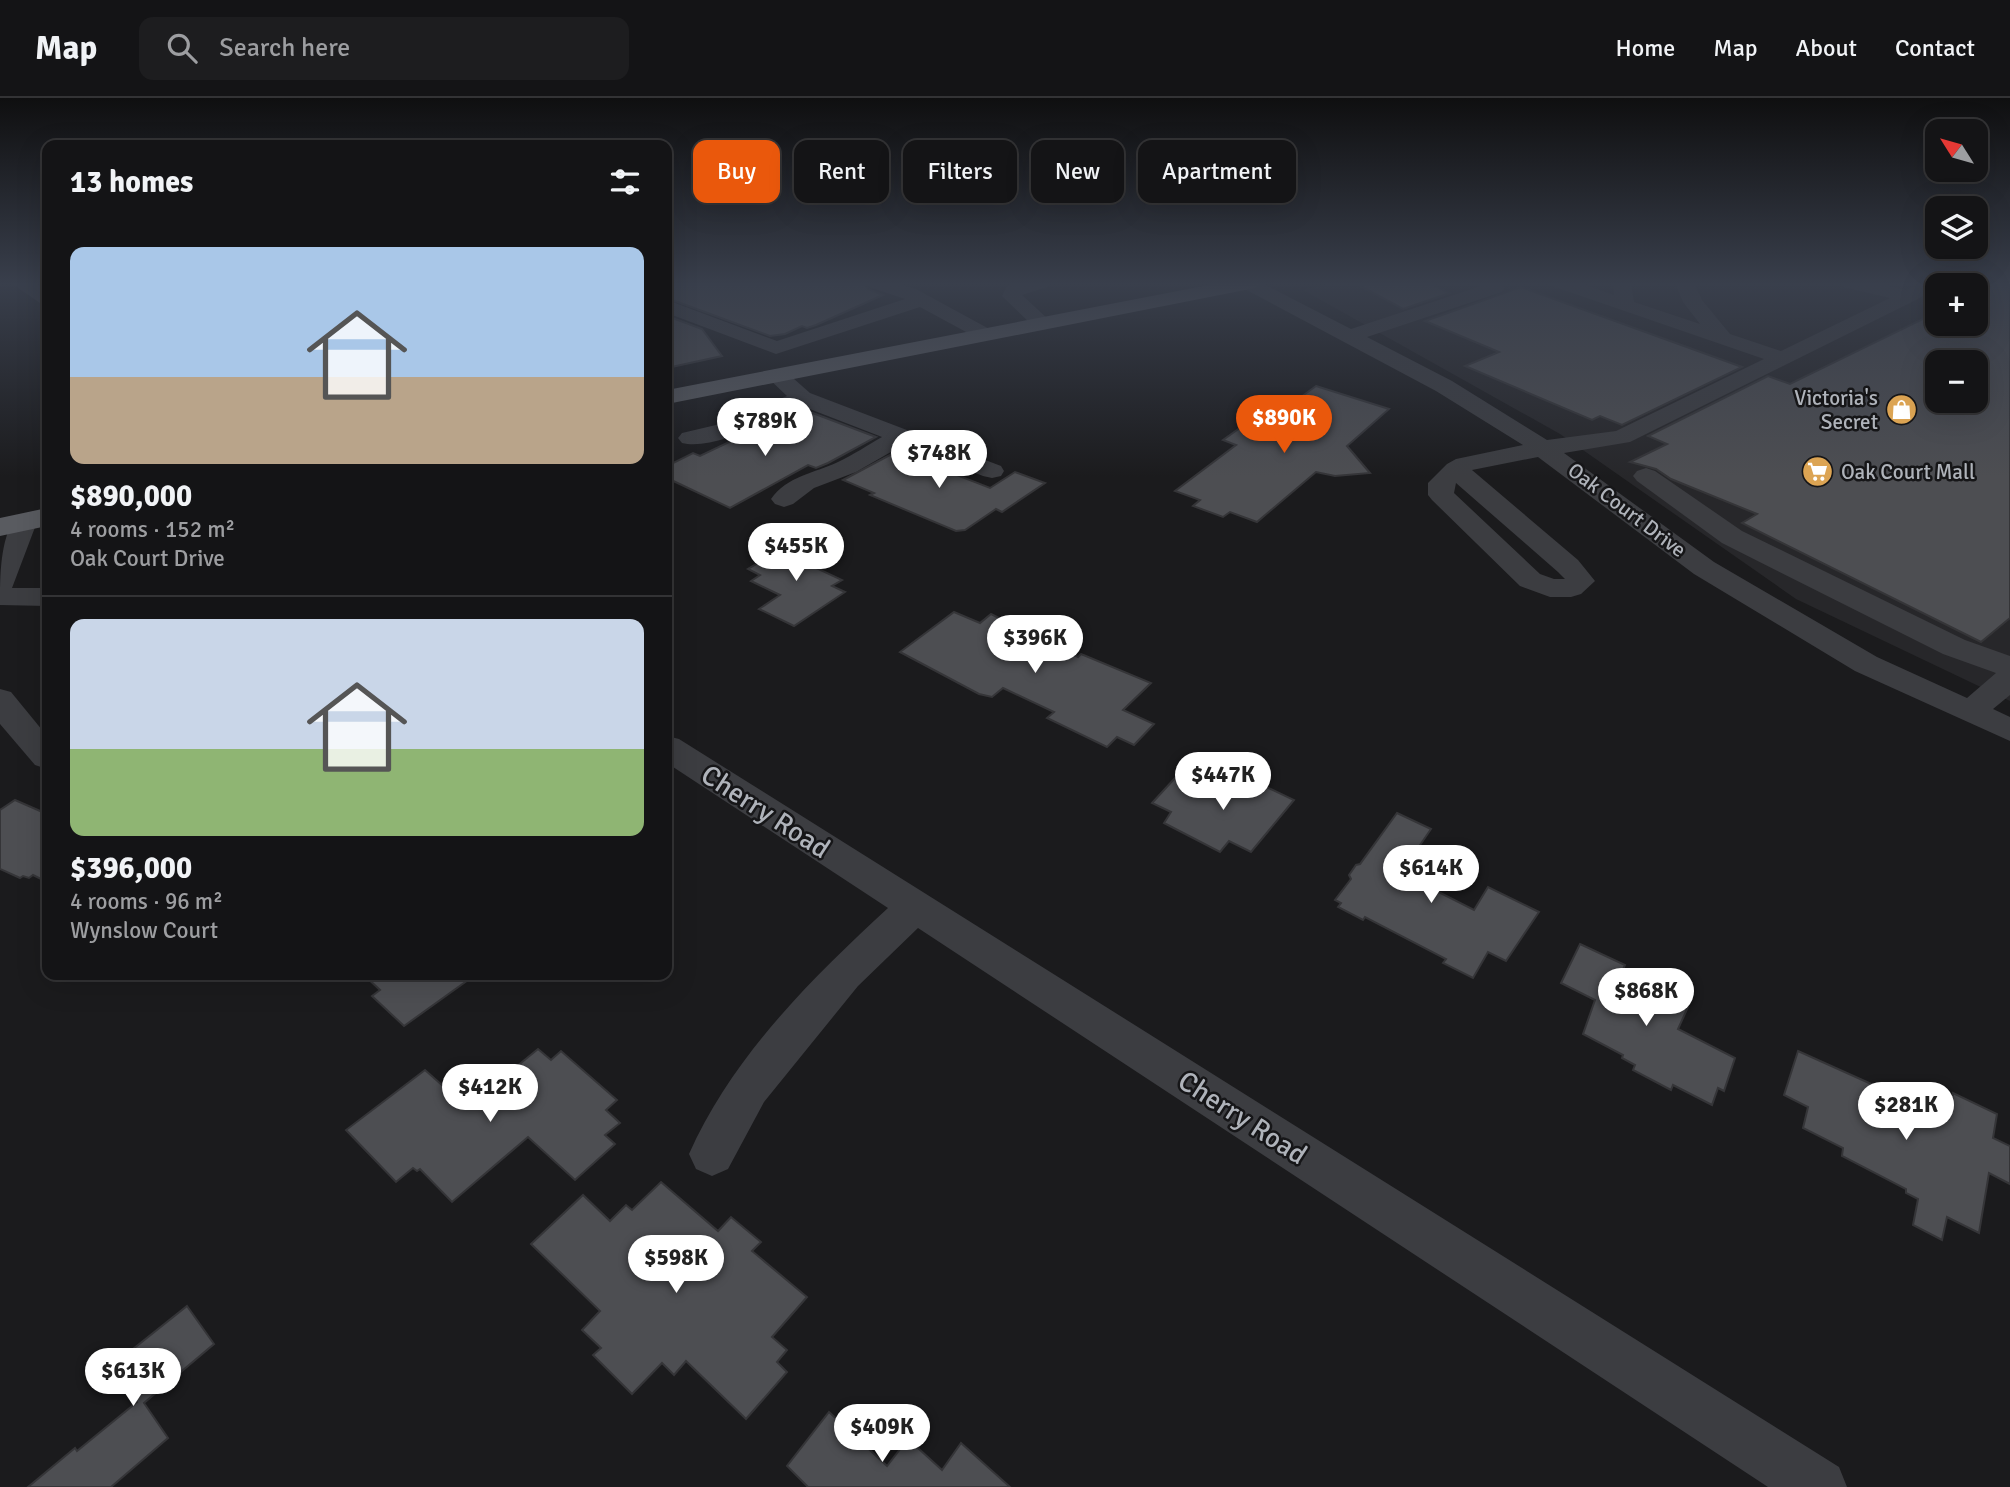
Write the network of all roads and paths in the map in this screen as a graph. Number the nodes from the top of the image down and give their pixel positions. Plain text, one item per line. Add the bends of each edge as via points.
1 (776, 348) edge
2 (921, 348) edge
3 (1372, 348) edge
4 (1752, 348) edge
5 (1803, 348) edge
6 (1782, 358) junction
7 (783, 375) junction
8 (672, 396) edge
9 (802, 398) junction
10 (901, 436) junction
11 (690, 438) dead end
12 (1545, 448) junction
13 (1456, 469) junction
14 (992, 471) dead end
15 (1646, 475) dead end
16 (784, 499) dead end
17 (24, 522) edge
18 (0, 585) edge
19 (0, 596) edge
20 (42, 597) edge
21 (2010, 667) edge
22 (2010, 678) edge
23 (0, 699) edge
24 (1970, 712) junction
25 (2010, 730) edge
26 (672, 750) edge
27 (42, 751) edge
28 (915, 906) junction
29 (712, 1154) dead end
30 (1819, 1487) edge

1 - 7 street
2 - 7 main road
3 - 12 street, Oak Court Drive
4 - 6 street
5 - 6 street
6 - 12 street via 1622,438
7 - 8 main road
7 - 9 street
9 - 10 street
9 - 11 street via 729,429
10 - 14 street
10 - 16 street via 847,467 805,483
12 - 13 street
12 - 24 street, Oak Court Drive via 1704,568 1866,664
13 - 13 street via 1441,483 1441,495 1530,580 1550,588 1572,589 1581,581
15 - 21 street via 1732,537 1954,647
17 - 18 street
19 - 20 street
22 - 24 street
23 - 27 street
24 - 25 street, Oak Court Drive
26 - 28 street, Cherry Road
28 - 29 street via 844,974 748,1088
28 - 30 street, Cherry Road

